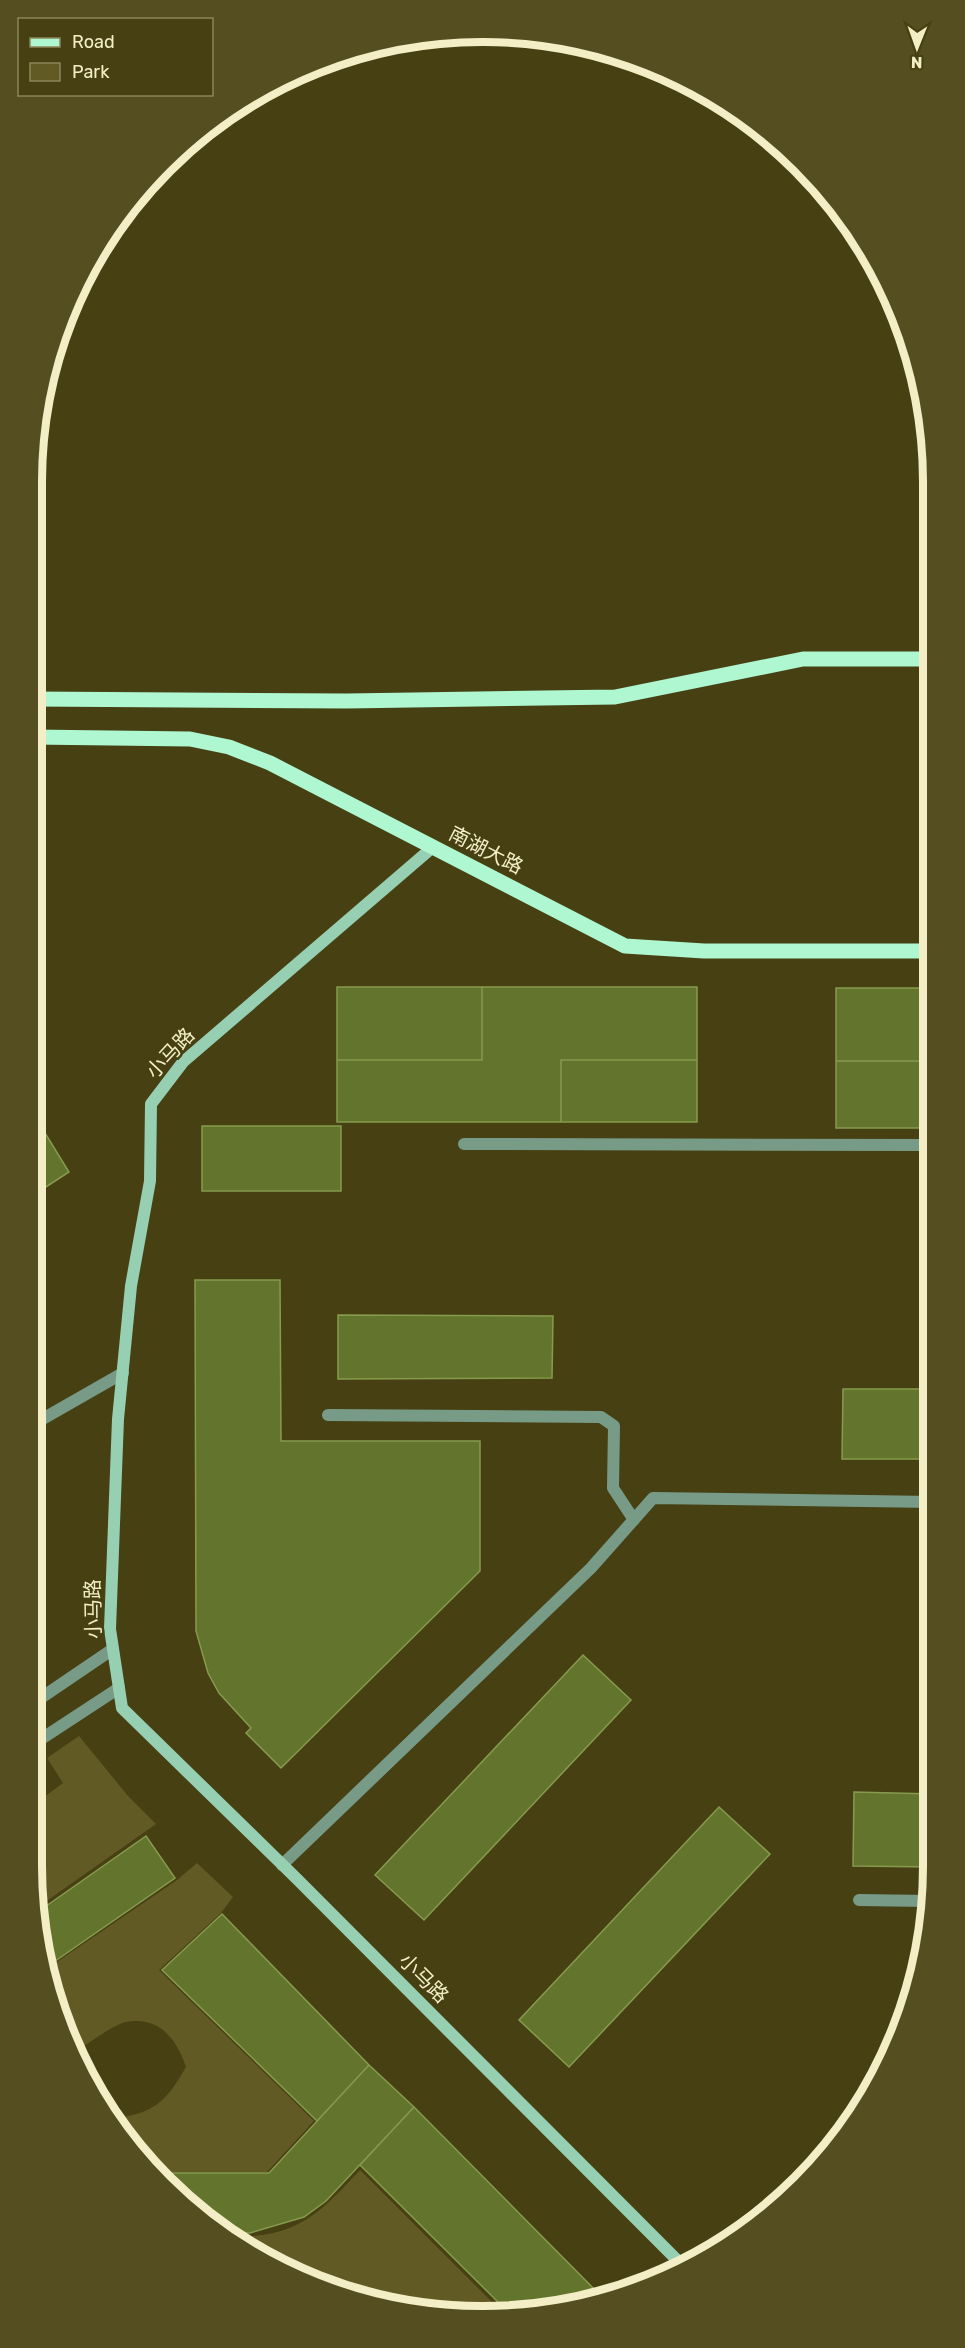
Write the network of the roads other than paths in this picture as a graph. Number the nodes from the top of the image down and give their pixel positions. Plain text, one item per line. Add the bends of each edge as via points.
1 (923, 659) edge
2 (42, 699) edge
3 (42, 737) edge
4 (433, 847) junction
5 (923, 951) edge
6 (464, 1144) dead end
7 (923, 1145) edge
8 (123, 1373) junction
9 (328, 1415) dead end
10 (42, 1419) edge
11 (923, 1502) edge
12 (634, 1520) junction
13 (113, 1649) junction
14 (119, 1688) junction
15 (42, 1697) edge
16 (42, 1738) edge
17 (282, 1865) junction
18 (859, 1900) dead end
19 (921, 1901) edge
20 (678, 2261) edge

1 - 2 main road via 803,659 615,697
3 - 4 main road, 南湖大路 via 190,739 229,747 270,763
4 - 5 main road, 南湖大路 via 625,946 704,951
4 - 8 street, 小马路 via 183,1062 151,1104 150,1181 131,1286
6 - 7 lane
8 - 10 lane
8 - 13 street, 小马路 via 110,1629
9 - 12 lane via 601,1417 614,1426 613,1488
11 - 12 lane via 653,1498
12 - 17 lane via 591,1568
13 - 14 street, 小马路
13 - 15 lane
14 - 16 lane
14 - 17 street, 小马路 via 122,1708
17 - 20 street, 小马路
18 - 19 lane

